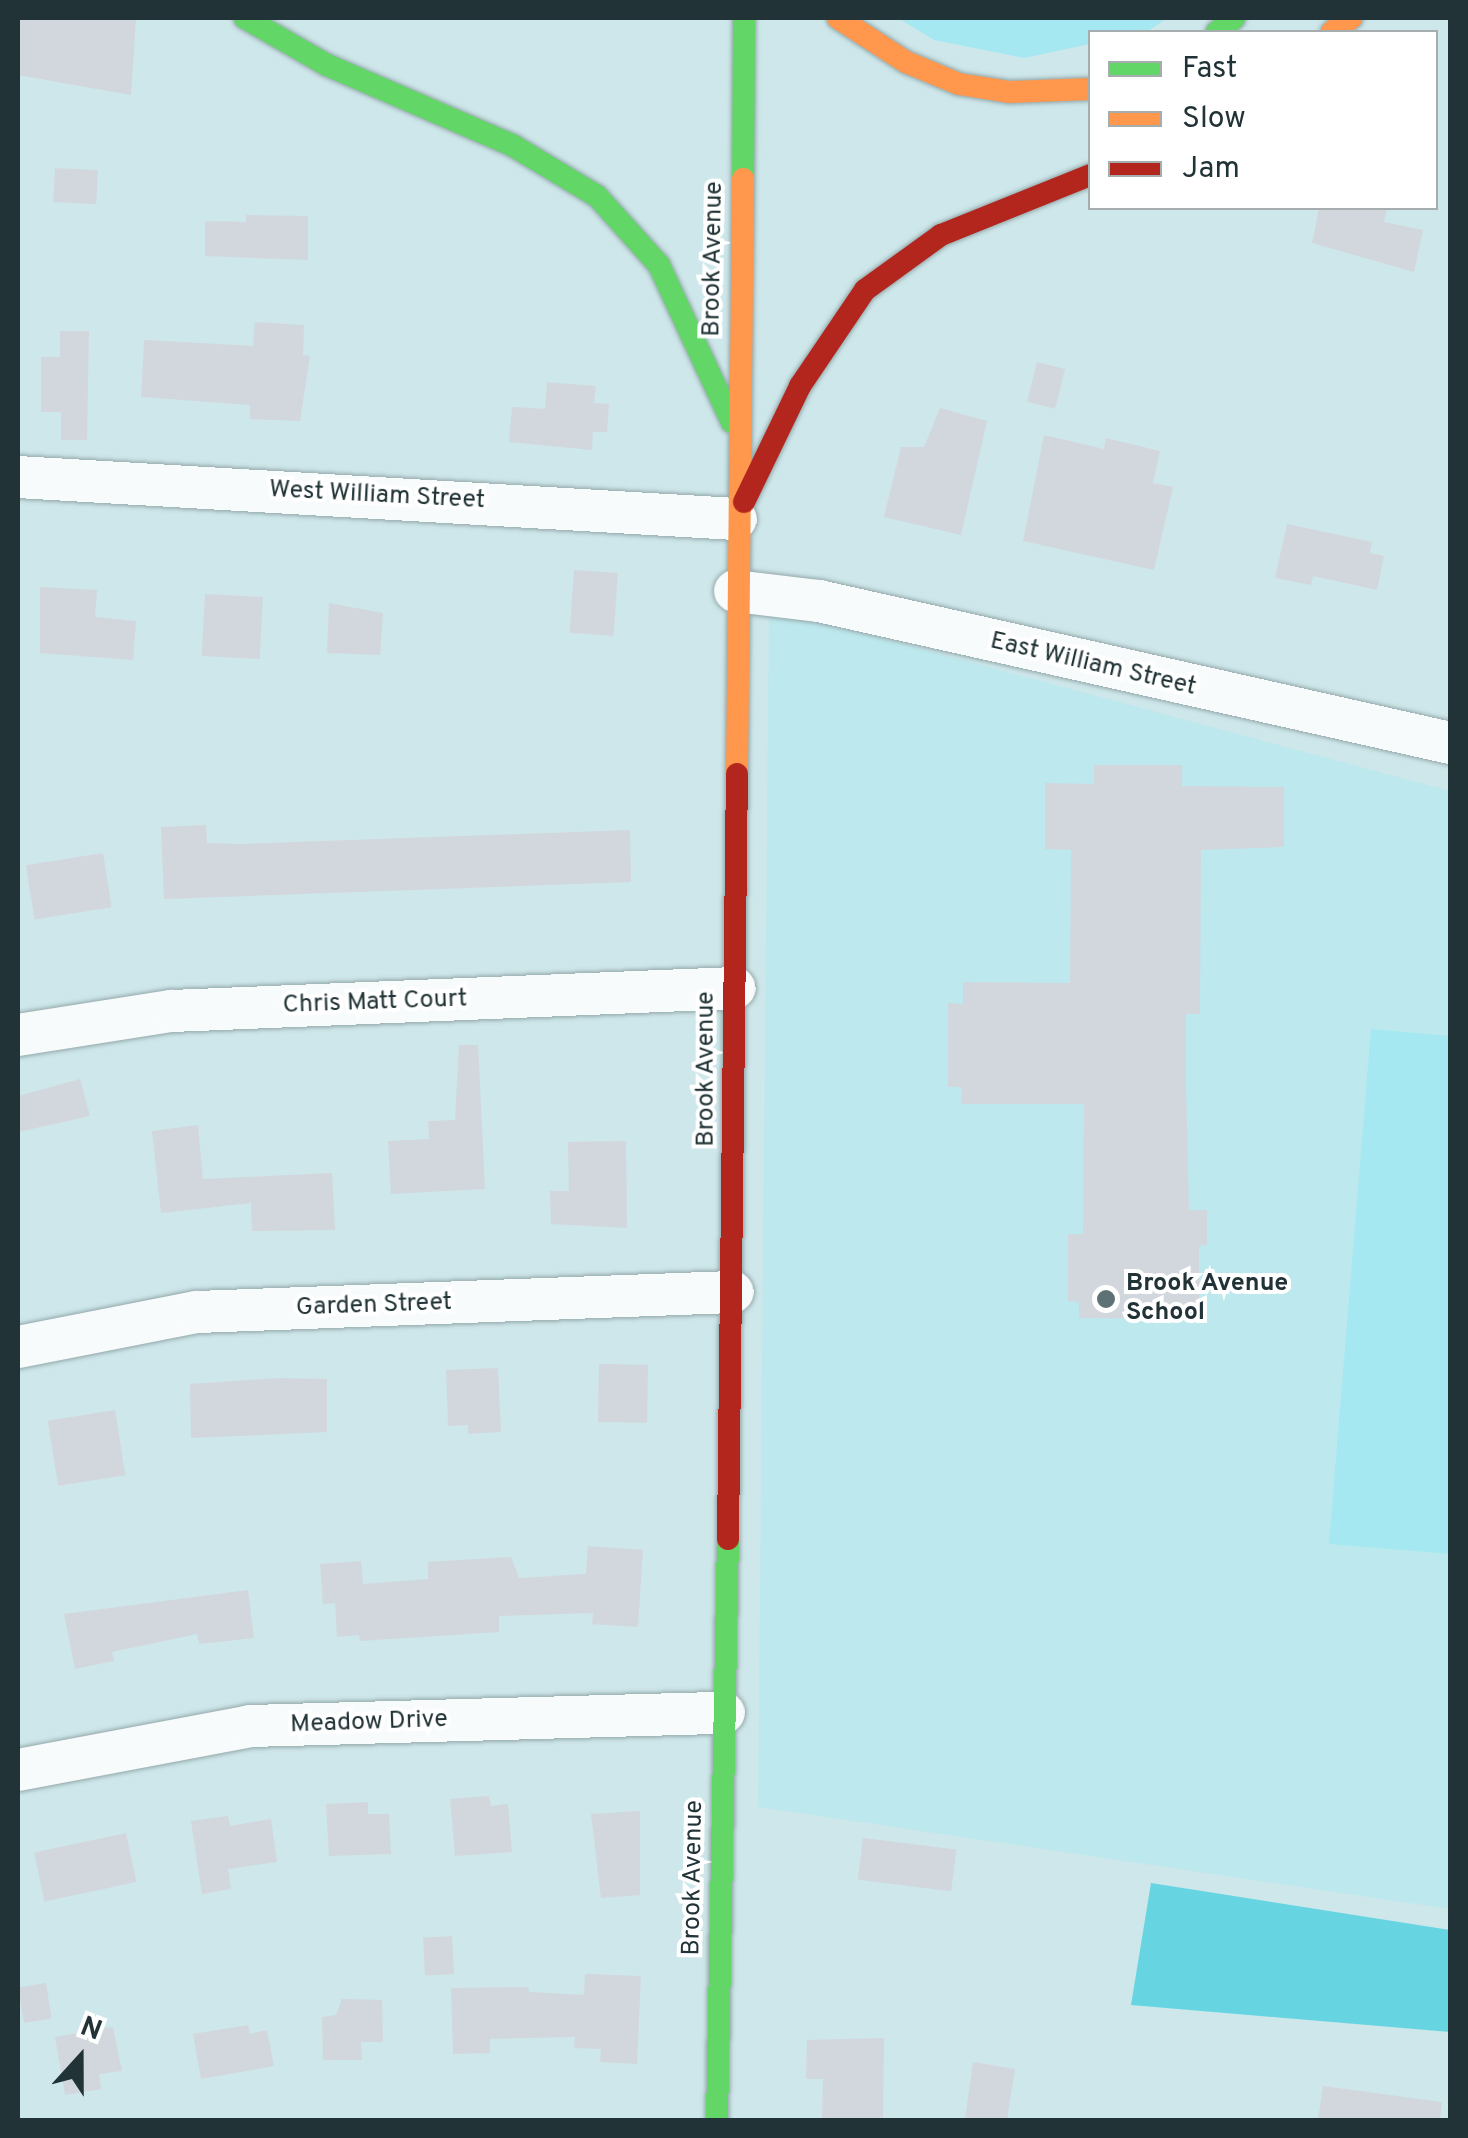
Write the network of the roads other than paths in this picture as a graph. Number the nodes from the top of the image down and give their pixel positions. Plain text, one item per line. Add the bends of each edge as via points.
1 (245, 18) edge
2 (744, 18) edge
3 (838, 18) edge
4 (1088, 89) edge
5 (1088, 176) edge
6 (738, 435) junction
7 (18, 477) edge
8 (736, 519) junction
9 (735, 591) junction
10 (1450, 743) edge
11 (734, 988) junction
12 (18, 1035) edge
13 (734, 1292) junction
14 (18, 1347) edge
15 (724, 1713) junction
16 (18, 1770) edge
17 (718, 2120) edge

1 - 6 street via 327,65 512,145 597,196 659,265
2 - 6 street, Brook Avenue
3 - 4 street via 906,62 959,84 1010,92
5 - 8 street via 941,235 865,290 800,386
6 - 8 street, Brook Avenue
7 - 8 street, West William Street
8 - 9 street, Brook Avenue
9 - 10 street, East William Street via 819,601
9 - 11 street, Brook Avenue
11 - 12 street, Chris Matt Court via 172,1011
11 - 13 street, Brook Avenue
13 - 14 street, Garden Street via 198,1312
13 - 15 street, Brook Avenue
15 - 16 street, Meadow Drive via 250,1726
15 - 17 street, Brook Avenue

